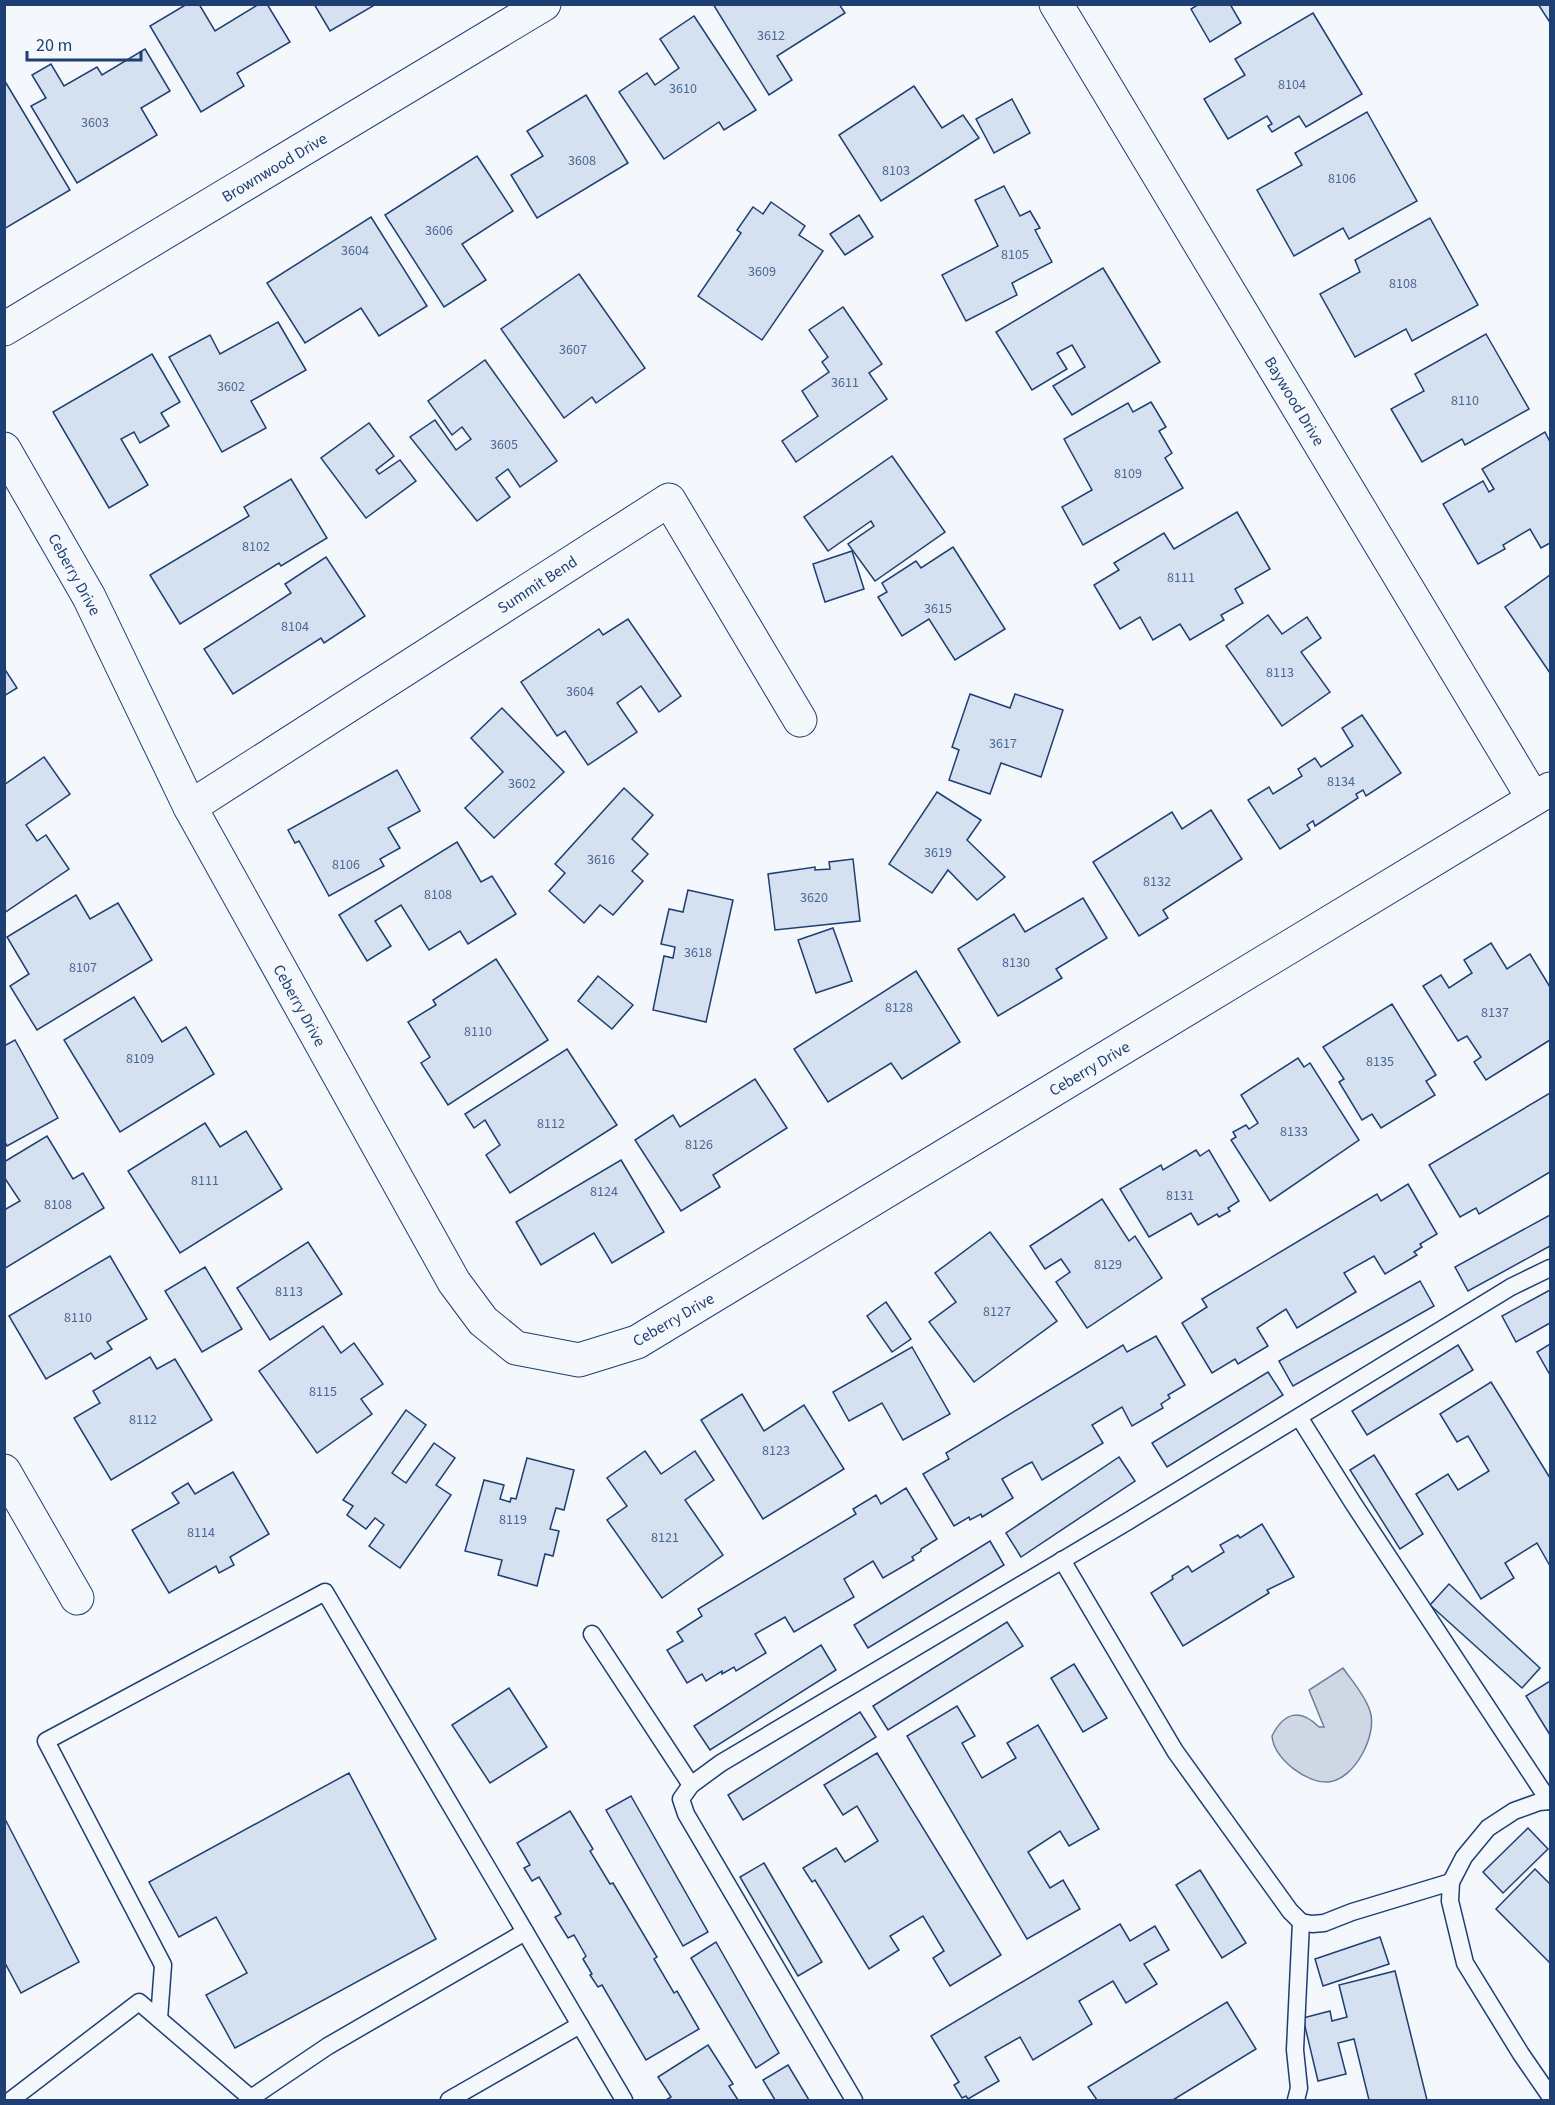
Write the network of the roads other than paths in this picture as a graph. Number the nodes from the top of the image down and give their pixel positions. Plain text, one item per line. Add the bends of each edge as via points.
1 (544, 4) edge
2 (1056, 4) edge
3 (4, 329) edge
4 (4, 449) edge
5 (800, 720) dead end
6 (1542, 794) edge
7 (190, 807) junction
8 (1551, 1268) edge
9 (1299, 1417) junction
10 (4, 1471) edge
11 (1062, 1560) junction
12 (78, 1598) dead end
13 (592, 1634) dead end
14 (692, 1785) junction
15 (1550, 1801) edge
16 (1450, 1882) junction
17 (1301, 1922) junction
18 (525, 1932) junction
19 (159, 2019) junction
20 (580, 2025) junction
21 (1551, 2096) edge
22 (252, 2099) edge
23 (11, 2100) edge
24 (448, 2100) edge
25 (624, 2100) edge
26 (854, 2100) edge
27 (1296, 2100) edge

1 - 3 street, Brownwood Drive
2 - 6 street, Baywood Drive
4 - 7 street, Ceberry Drive via 89,597
5 - 7 street, Summit Bend via 669,500
6 - 7 street, Ceberry Drive via 637,1342 579,1360 516,1348 483,1321 454,1282
8 - 9 lane via 1510,1287
9 - 11 lane
9 - 15 lane
10 - 12 street
11 - 14 lane via 721,1763
11 - 17 lane via 1175,1750
13 - 14 lane
14 - 26 lane via 681,1799 686,1814
15 - 16 lane via 1514,1811 1488,1828
16 - 17 lane via 1324,1923
16 - 21 lane via 1450,1900 1465,1963
17 - 27 lane
18 - 19 lane via 325,1592 46,1741 163,1965
18 - 20 lane
18 - 22 lane via 328,2046
19 - 22 lane
19 - 23 lane via 139,2002
20 - 24 lane
20 - 25 lane

